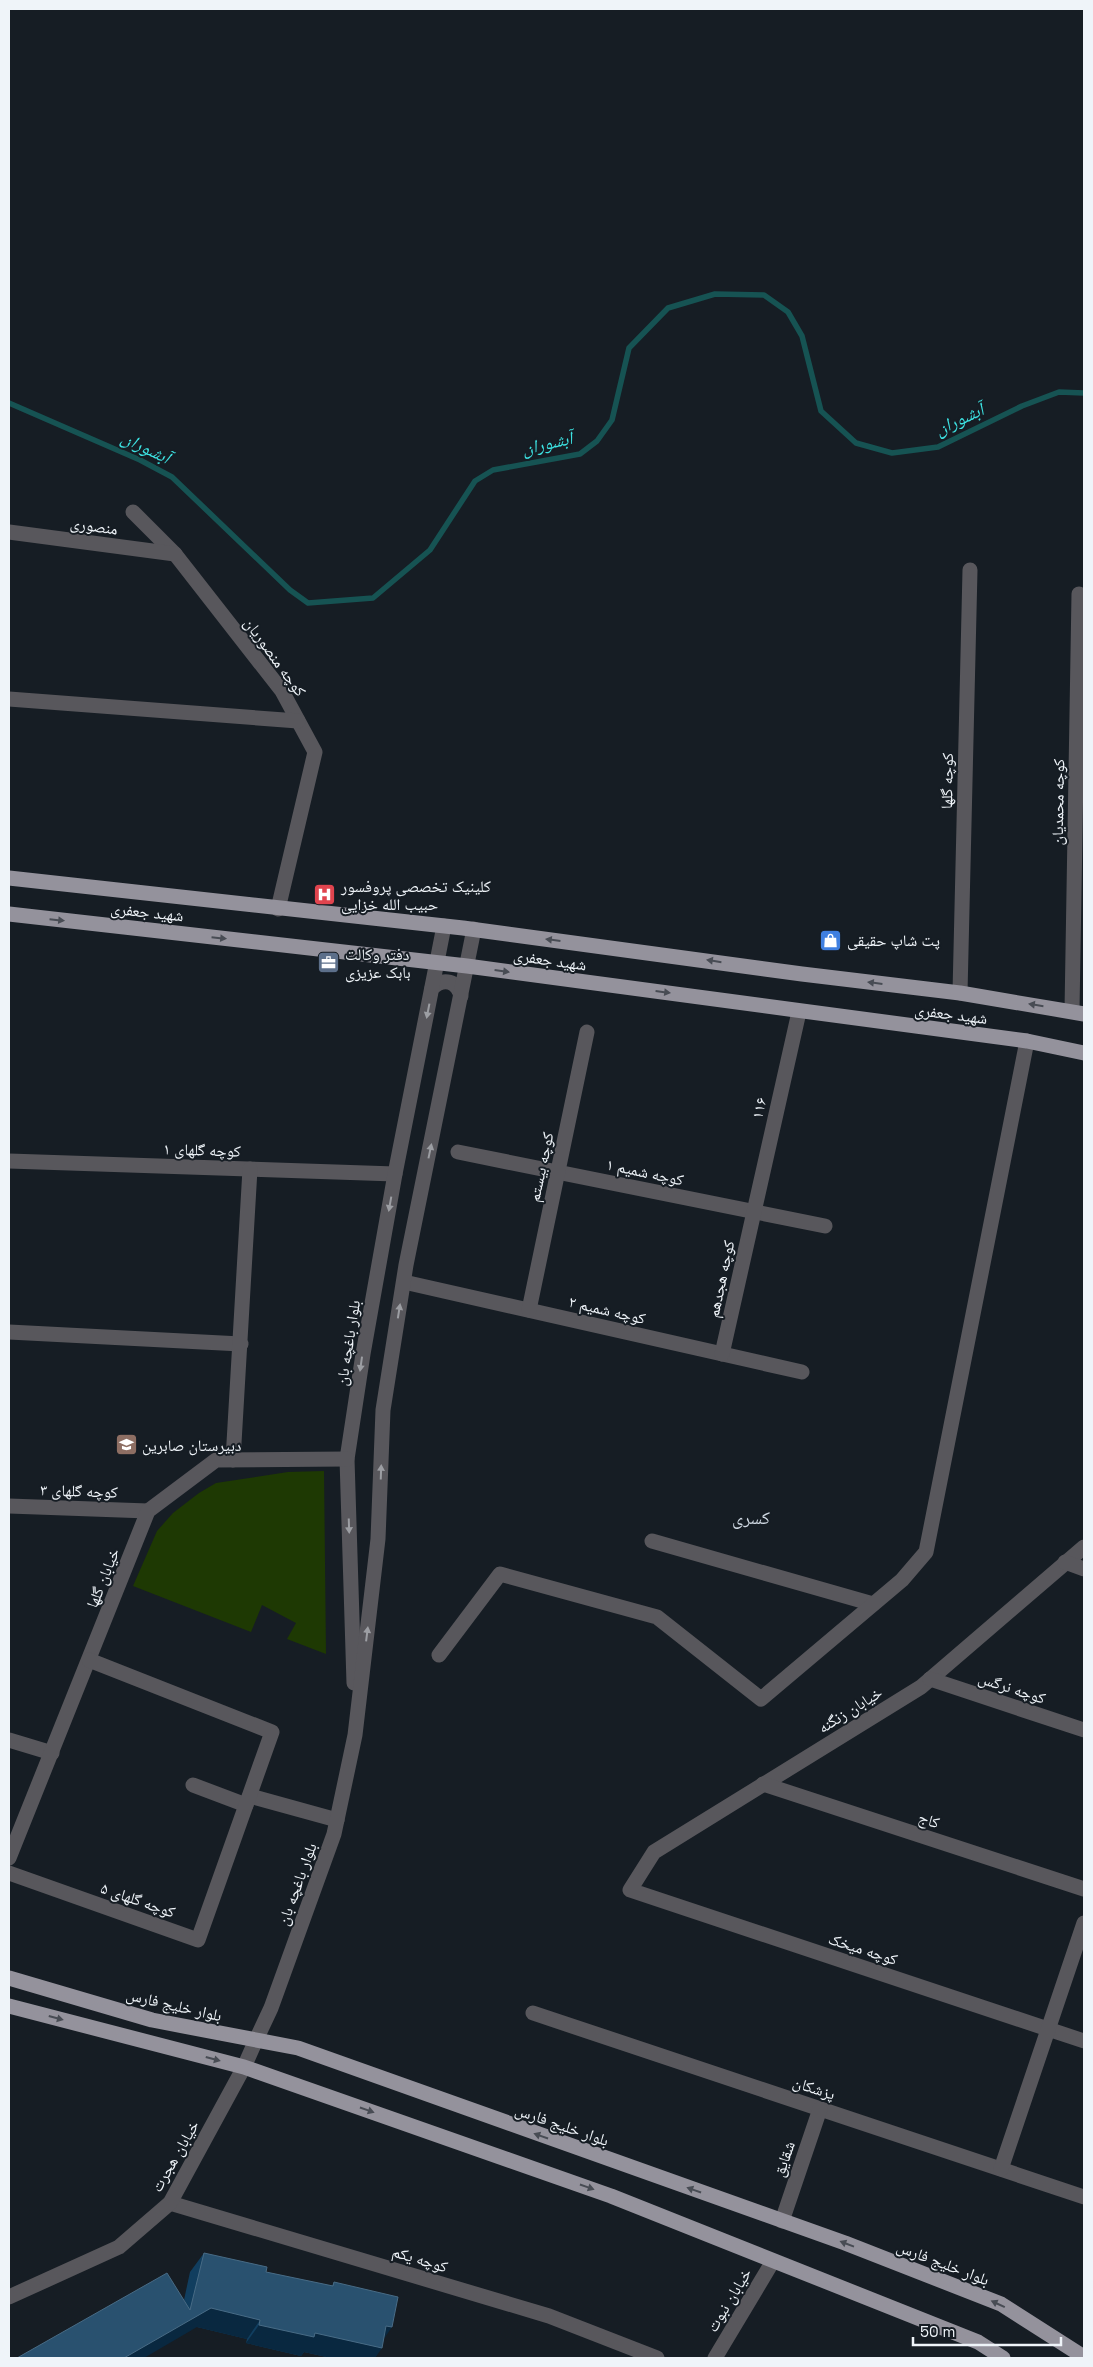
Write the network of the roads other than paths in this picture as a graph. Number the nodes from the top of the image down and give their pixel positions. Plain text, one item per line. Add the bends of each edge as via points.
1 (133, 512) dead end
2 (9, 532) edge
3 (175, 554) junction
4 (970, 570) dead end
5 (1079, 594) dead end
6 (9, 699) edge
7 (298, 721) junction
8 (9, 878) edge
9 (278, 909) junction
10 (9, 914) edge
11 (444, 926) junction
12 (474, 929) junction
13 (438, 963) junction
14 (467, 966) junction
15 (432, 988) junction
16 (960, 993) junction
17 (461, 996) junction
18 (799, 1012) junction
19 (1078, 1012) edge
20 (587, 1032) dead end
21 (1027, 1041) junction
22 (1084, 1053) edge
23 (458, 1152) dead end
24 (9, 1161) edge
25 (250, 1169) junction
26 (558, 1172) junction
27 (395, 1174) junction
28 (753, 1212) junction
29 (825, 1226) dead end
30 (404, 1282) junction
31 (529, 1310) junction
32 (9, 1332) edge
33 (241, 1344) junction
34 (722, 1354) junction
35 (802, 1372) dead end
36 (347, 1459) junction
37 (233, 1460) junction
38 (9, 1506) edge
39 (148, 1511) junction
40 (652, 1541) dead end
41 (1084, 1547) edge
42 (1065, 1562) junction
43 (1084, 1569) edge
44 (873, 1604) junction
45 (439, 1655) dead end
46 (89, 1660) junction
47 (930, 1679) junction
48 (1084, 1730) edge
49 (355, 1735) junction
50 (9, 1740) edge
51 (52, 1753) junction
52 (763, 1784) junction
53 (192, 1785) dead end
54 (248, 1800) junction
55 (337, 1820) junction
56 (9, 1858) edge
57 (9, 1873) edge
58 (1084, 1889) edge
59 (630, 1890) joint
60 (1084, 1923) edge
61 (9, 1978) edge
62 (9, 2006) edge
63 (533, 2013) dead end
64 (1048, 2029) junction
65 (256, 2040) junction
66 (1084, 2041) edge
67 (244, 2067) junction
68 (820, 2109) junction
69 (1001, 2169) junction
70 (1084, 2197) edge
71 (170, 2203) junction
72 (782, 2221) junction
73 (774, 2260) junction
74 (9, 2297) edge
75 (1084, 2357) edge
76 (657, 2358) edge
77 (715, 2358) edge
78 (1003, 2358) edge

1 - 3 street, کوچه منصوریان
2 - 3 street, منصوری
3 - 7 street, کوچه منصوریان via 282,691
4 - 16 street, کوچه گلها
5 - 19 street, کوچه محمدیان
6 - 7 street
7 - 9 street, کوچه منصوریان via 315,752
8 - 9 main road, شهید جعفری
9 - 11 main road, شهید جعفری
10 -> 13 main road, شهید جعفری
11 - 12 main road, شهید جعفری
11 - 13 street, بلوار باغچه بان
12 - 14 street, بلوار باغچه بان
16 -> 12 main road, شهید جعفری
13 - 14 main road, شهید جعفری
13 - 15 street, بلوار باغچه بان
14 - 17 street, بلوار باغچه بان
14 -> 18 main road, شهید جعفری
15 - 17 street via 446,981 454,983
15 -> 27 street, بلوار باغچه بان
19 -> 16 main road, شهید جعفری
30 -> 17 street, بلوار باغچه بان
18 - 21 main road, شهید جعفری
18 - 28 street, ۱۱۶
20 - 26 street, کوچه بیستم
21 - 22 main road, شهید جعفری
21 - 44 street via 926,1552 902,1580
23 - 26 street, کوچه شمیم ۱
24 - 25 street, کوچه گلهای ۱
25 - 27 street, کوچه گلهای ۱
25 - 33 street
26 - 28 street, کوچه شمیم ۱
26 - 31 street, کوچه بیستم
27 -> 36 street, بلوار باغچه بان
28 - 29 street, کوچه شمیم ۱
28 - 34 street, کوچه هجدهم
30 - 31 street, کوچه شمیم ۲
49 -> 30 street, بلوار باغچه بان via 378,1539 384,1410
31 - 34 street, کوچه شمیم ۲
32 - 33 street
33 - 37 street
34 - 35 street, کوچه شمیم ۲
36 - 37 street
36 -> 49 street, بلوار باغچه بان
37 - 39 street via 216,1460
38 - 39 street, کوچه گلهای ۳
39 - 46 street, خیابان گلها
40 - 44 street
41 - 42 street, خیابان زنگنه
42 - 43 street
42 - 47 street, خیابان زنگنه
44 - 45 street via 761,1699 657,1616 500,1574
46 - 51 street, خیابان گلها
46 - 54 street via 272,1732
47 - 48 street, کوچه نرگس
47 - 52 street, خیابان زنگنه
49 - 55 street, بلوار باغچه بان
50 - 51 street
51 - 56 street, خیابان گلها
52 - 58 street, کاج
52 - 59 street, خیابان زنگنه via 654,1852
53 - 54 street
54 - 55 street
54 - 57 street, کوچه گلهای ۵ via 198,1940
55 - 65 street, بلوار باغچه بان via 274,1999
59 - 64 street, کوچه میخک
60 - 64 street
61 - 65 main road, بلوار خلیج فارس via 152,2020
62 -> 67 main road
63 - 68 street, پزشکان
64 - 66 street, کوچه میخک
64 - 69 street
65 - 67 street, بلوار باغچه بان
72 -> 65 main road, بلوار خلیج فارس via 298,2048
67 - 71 street, خیابان هجرت
67 -> 73 main road via 611,2196
68 - 69 street, پزشکان
68 - 72 street, شقایق
69 - 70 street, پزشکان
71 - 74 street, خیابان هجرت via 119,2247
71 - 76 street, کوچه یکم via 549,2316
75 -> 72 main road, بلوار خلیج فارس via 1001,2304
73 - 77 street, خیابان نبوت
73 - 78 main road via 978,2342

